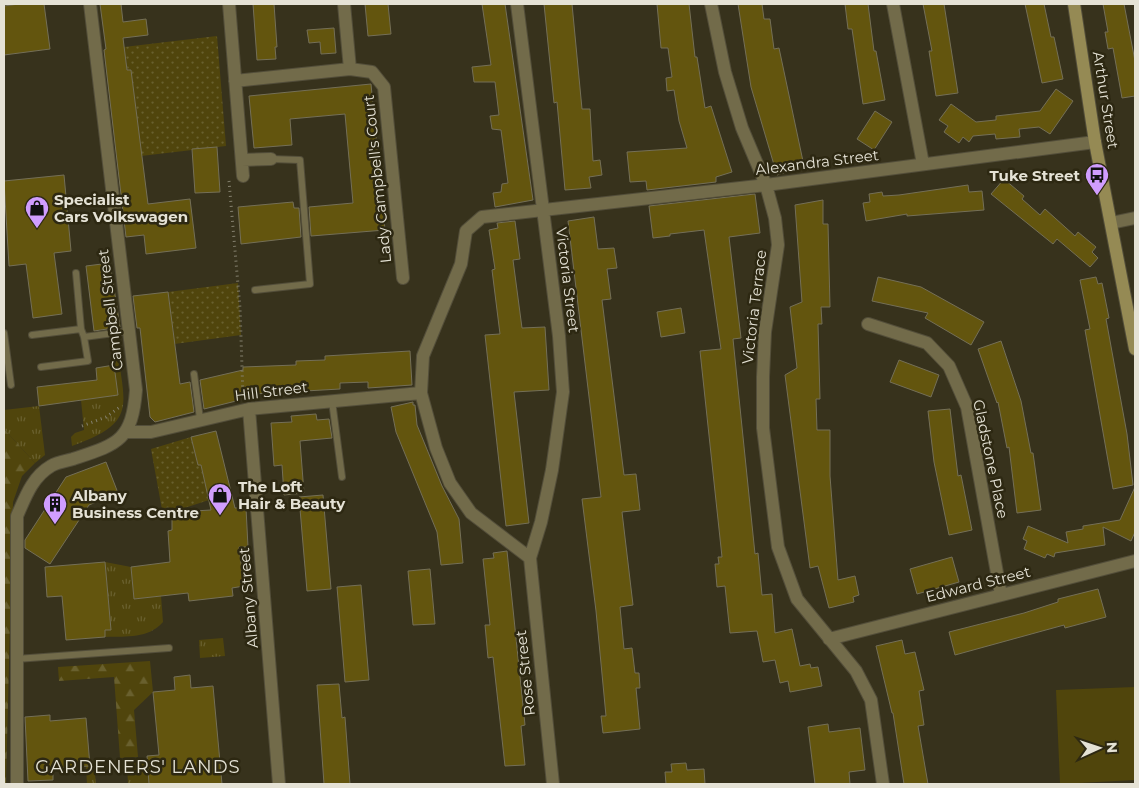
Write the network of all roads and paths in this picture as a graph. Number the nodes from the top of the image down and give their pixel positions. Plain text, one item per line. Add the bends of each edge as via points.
1 (90, 4) edge
2 (229, 4) edge
3 (344, 4) edge
4 (516, 4) edge
5 (711, 4) edge
6 (893, 4) edge
7 (1074, 4) edge
8 (350, 69) junction
9 (235, 81) junction
10 (1095, 142) junction
11 (271, 159) joint
12 (242, 160) junction
13 (923, 164) junction
14 (228, 174) dead end
15 (243, 176) dead end
16 (766, 185) junction
17 (542, 210) junction
18 (1135, 218) edge
19 (1111, 223) junction
20 (76, 273) dead end
21 (404, 278) dead end
22 (256, 290) dead end
23 (868, 324) dead end
24 (80, 329) junction
25 (129, 331) junction
26 (4, 333) edge
27 (32, 334) dead end
28 (84, 337) junction
29 (1135, 349) edge
30 (41, 366) dead end
31 (194, 374) dead end
32 (11, 385) dead end
33 (136, 390) junction
34 (421, 393) junction
35 (332, 401) junction
36 (246, 409) junction
37 (200, 419) junction
38 (82, 426) dead end
39 (127, 432) junction
40 (342, 477) dead end
41 (530, 558) junction
42 (1135, 561) edge
43 (1001, 595) junction
44 (829, 639) junction
45 (169, 648) dead end
46 (15, 659) junction
47 (17, 784) edge
48 (279, 784) edge
49 (553, 784) edge
50 (883, 784) edge

1 - 25 street, Campbell Street
2 - 9 street
3 - 8 street
4 - 17 street, Victoria Street
5 - 16 street, Victoria Terrace via 725,72 742,128
6 - 13 street
7 - 10 street, Arthur Street
8 - 9 street, Lady Campbell's Court
8 - 21 street, Lady Campbell's Court via 372,72 384,87
9 - 12 street
10 - 13 street, Alexandra Street
10 - 19 street, Arthur Street
11 - 12 street
11 - 22 lane via 300,160 310,284
12 - 15 street
13 - 16 street, Alexandra Street
14 - 36 path
16 - 17 street, Alexandra Street
16 - 44 street, Victoria Terrace via 778,245 765,332 763,377 763,428 770,493 778,546 798,599
17 - 34 street, Alexandra Street via 482,217 466,231 461,264 423,356
17 - 41 street, Victoria Street via 563,392 552,470
18 - 19 street
19 - 29 street, Arthur Street
20 - 24 lane
23 - 43 street, Gladstone Place via 927,343 949,366 967,407
24 - 27 lane
24 - 28 lane
25 - 28 lane
25 - 33 street, Campbell Street
26 - 32 lane
28 - 30 lane via 88,361
31 - 37 lane
33 - 38 path via 106,417
33 - 39 street, Campbell Street via 134,415
34 - 35 street, Hill Street
34 - 41 street, Alexandra Street via 436,448 450,483 471,513
35 - 36 street, Hill Street
35 - 40 lane
36 - 37 street, Hill Street
36 - 48 street, Albany Street
37 - 39 street, Hill Street via 151,432
39 - 46 street via 104,449 51,466 30,486 17,516
41 - 49 street, Rose Street
42 - 43 street, Edward Street
43 - 44 street, Edward Street
44 - 50 street, Victoria Terrace via 856,671 871,700
45 - 46 lane
46 - 47 street

